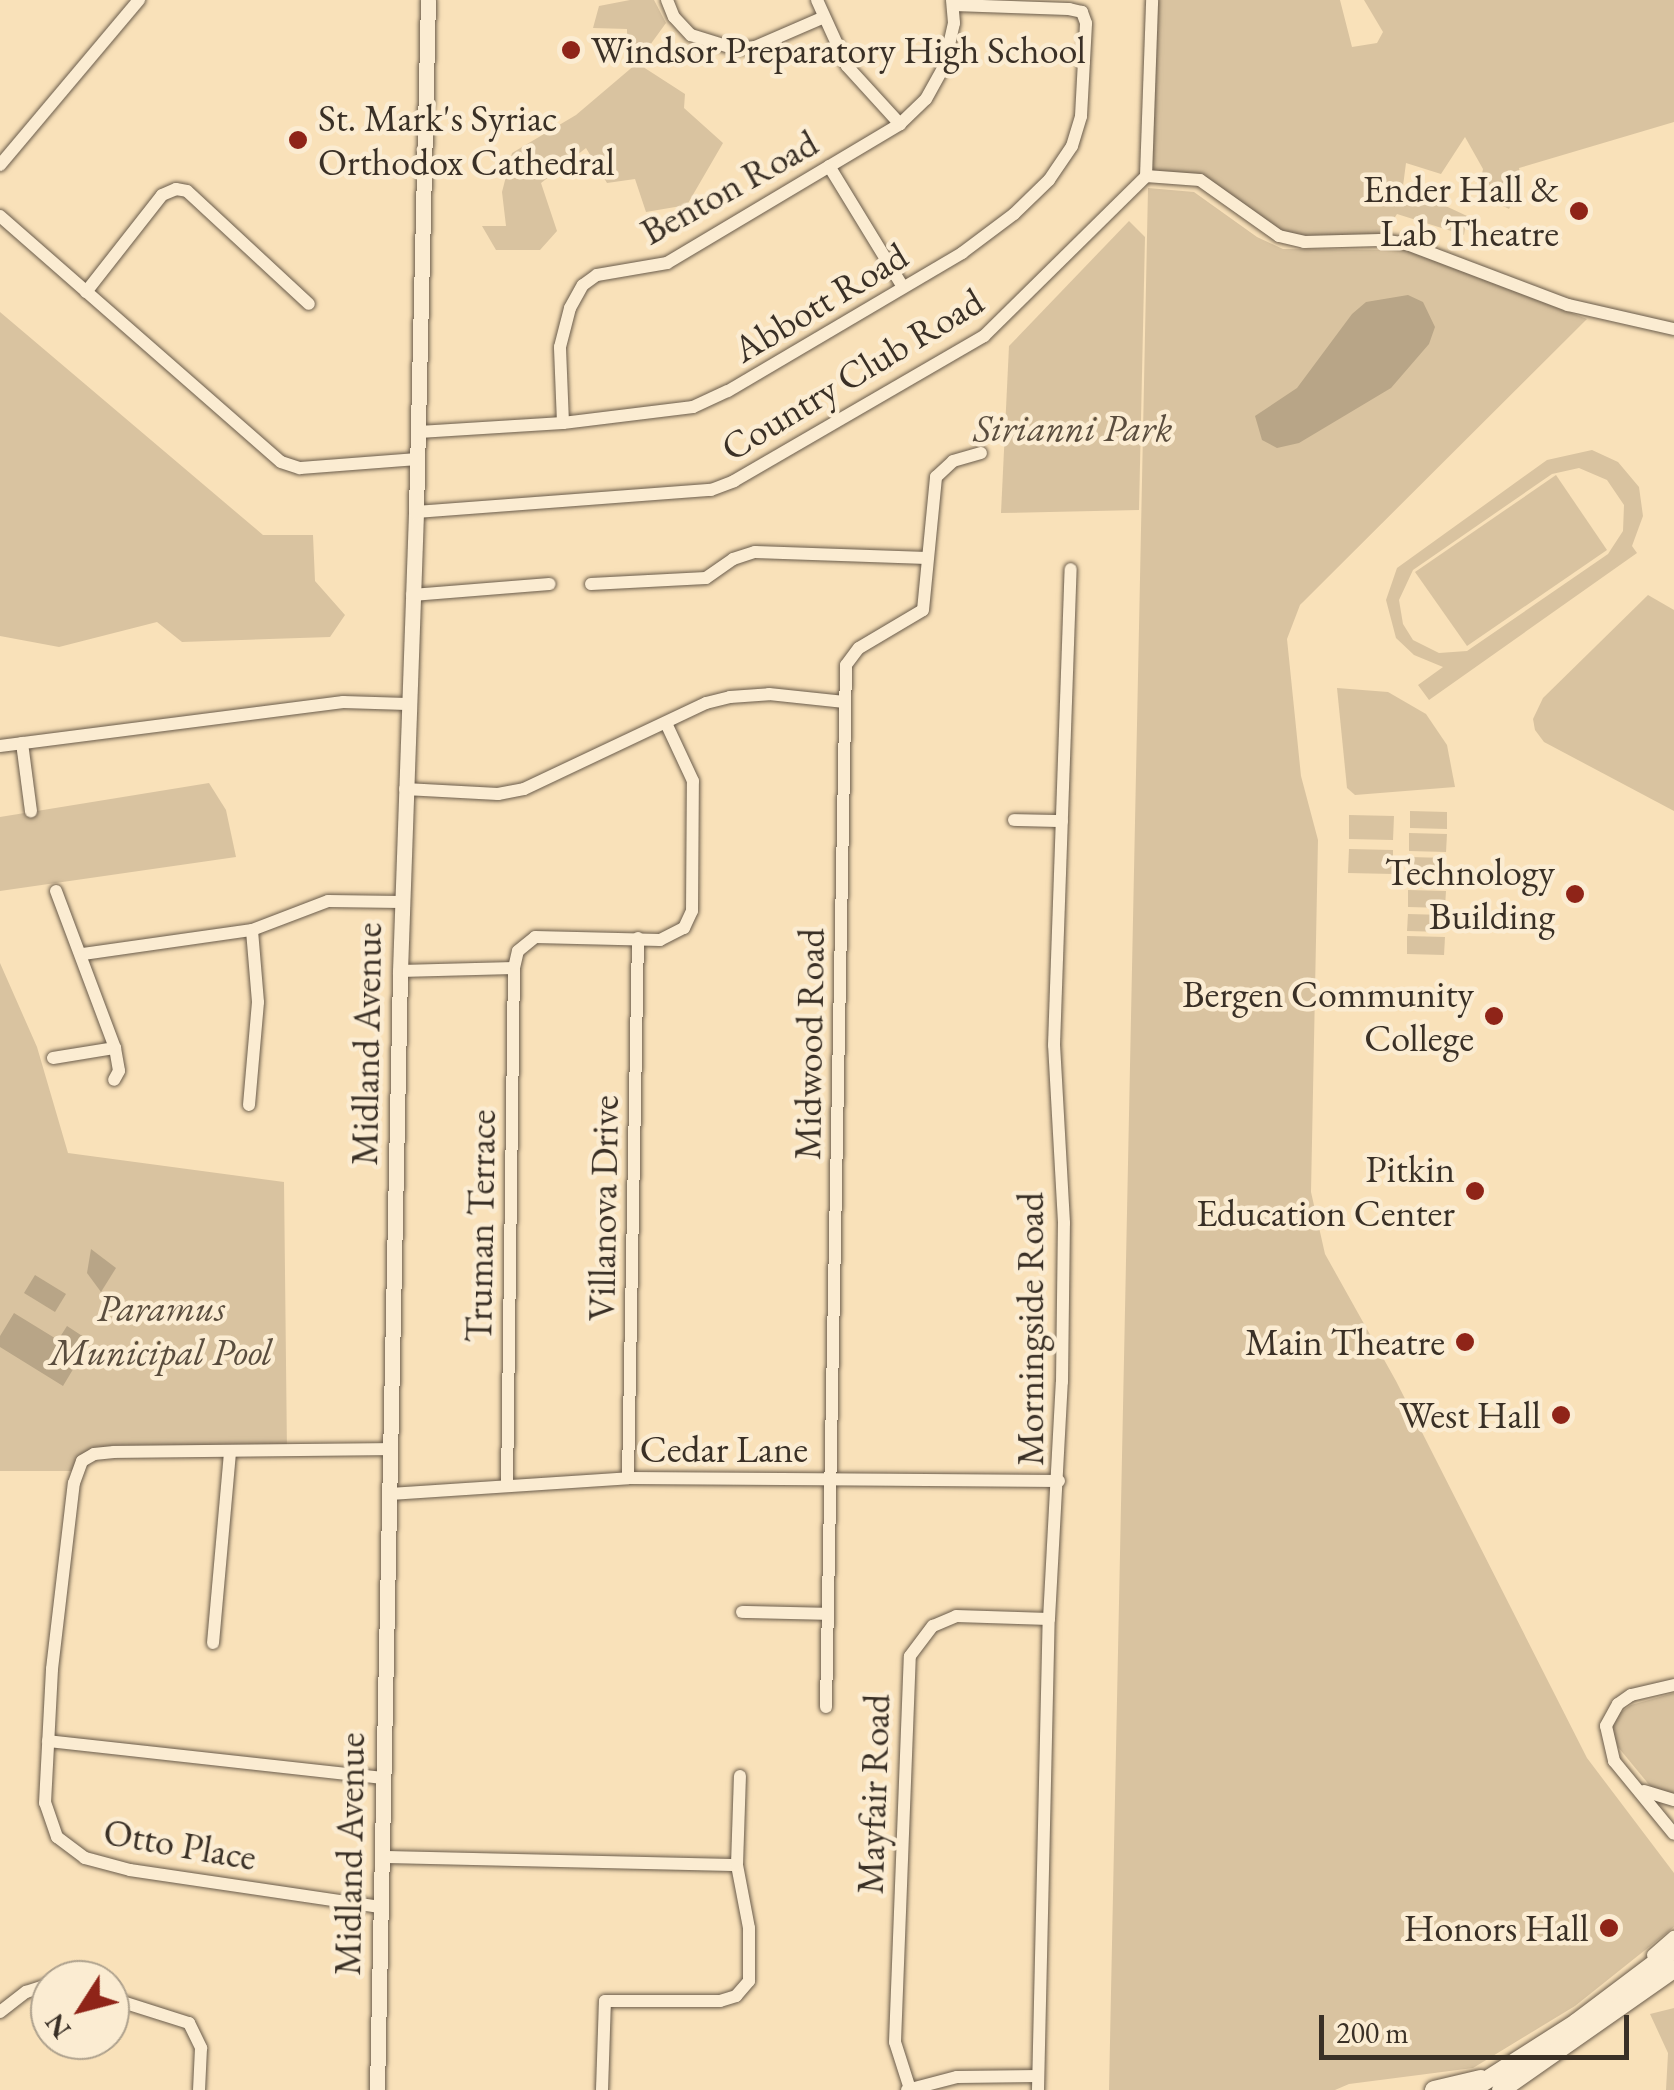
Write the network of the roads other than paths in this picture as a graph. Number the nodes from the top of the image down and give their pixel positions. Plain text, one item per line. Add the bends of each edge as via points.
1 (140, 0) edge
2 (428, 0) edge
3 (666, 0) edge
4 (817, 0) edge
5 (1152, 0) edge
6 (952, 3) edge
7 (822, 18) junction
8 (900, 124) junction
9 (0, 165) edge
10 (829, 166) junction
11 (1146, 176) junction
12 (0, 216) edge
13 (903, 287) junction
14 (86, 292) junction
15 (309, 304) dead end
16 (1674, 329) edge
17 (563, 423) junction
18 (419, 432) junction
19 (981, 452) dead end
20 (418, 459) junction
21 (416, 512) junction
22 (926, 558) junction
23 (1071, 568) dead end
24 (550, 584) dead end
25 (591, 584) dead end
26 (412, 595) junction
27 (845, 702) junction
28 (407, 704) junction
29 (666, 723) junction
30 (22, 743) junction
31 (0, 746) edge
32 (405, 789) junction
33 (32, 810) dead end
34 (1014, 820) dead end
35 (1062, 821) junction
36 (56, 891) dead end
37 (402, 902) junction
38 (252, 930) junction
39 (638, 938) junction
40 (83, 954) junction
41 (514, 968) junction
42 (400, 971) junction
43 (115, 1048) junction
44 (53, 1058) dead end
45 (114, 1080) dead end
46 (249, 1106) dead end
47 (391, 1449) junction
48 (230, 1453) junction
49 (628, 1478) junction
50 (830, 1479) junction
51 (1059, 1482) junction
52 (507, 1486) junction
53 (390, 1494) junction
54 (742, 1612) dead end
55 (828, 1614) junction
56 (1049, 1619) junction
57 (213, 1643) dead end
58 (1674, 1685) edge
59 (826, 1706) dead end
60 (48, 1741) junction
61 (740, 1776) dead end
62 (384, 1778) junction
63 (1637, 1788) junction
64 (1674, 1800) edge
65 (1674, 1834) edge
66 (382, 1857) junction
67 (737, 1865) junction
68 (380, 1907) junction
69 (1674, 1937) edge
70 (1674, 1949) edge
71 (1674, 1969) edge
72 (1674, 1984) edge
73 (1622, 1990) junction
74 (30, 1991) edge
75 (1643, 1994) junction
76 (130, 2004) edge
77 (0, 2012) edge
78 (1038, 2083) edge
79 (1498, 2083) edge
80 (908, 2089) edge
81 (199, 2090) edge
82 (377, 2090) edge
83 (602, 2090) edge
84 (1434, 2090) edge
85 (1471, 2090) edge

1 - 9 street
2 - 18 street, Midland Avenue
3 - 7 street via 691,35 736,49
4 - 7 street
5 - 11 street
6 - 8 street, Benton Road via 944,67 926,100
6 - 13 street, Abbott Road via 1082,12 1081,116 1064,161 1014,214
7 - 8 street via 847,66
8 - 10 street, Benton Road
10 - 13 street
10 - 17 street, Benton Road via 667,263 597,275 583,285 560,347
11 - 16 street via 1200,180 1279,236 1407,244 1568,305
11 - 21 street, Country Club Road via 1000,325 734,481 691,494
12 - 14 street
13 - 17 street, Abbott Road via 710,400 674,411
14 - 15 street via 162,195 176,189 188,192
14 - 20 street via 281,462 300,468
17 - 18 street, Abbott Road
18 - 20 street, Midland Avenue
19 - 22 street, Midwood Road via 953,461 936,477
20 - 21 street, Midland Avenue
21 - 26 street, Midland Avenue
22 - 25 street via 755,552 706,578
22 - 27 street, Midwood Road via 923,610 858,648 846,666
23 - 35 street, Morningside Road
24 - 26 street
26 - 28 street, Midland Avenue
27 - 29 street via 748,695 706,703
27 - 50 street, Midwood Road
28 - 30 street via 343,702
28 - 32 street, Midland Avenue
29 - 32 street via 524,789
29 - 39 street via 693,781 692,911 670,938
30 - 31 street
30 - 33 street
32 - 37 street, Midland Avenue
34 - 35 street
35 - 51 street, Morningside Road via 1054,1045 1064,1223
36 - 40 street
37 - 38 street via 328,901
37 - 42 street, Midland Avenue
38 - 40 street
38 - 46 street via 258,1002
39 - 41 street via 535,937 518,950
39 - 49 street, Villanova Drive
40 - 43 street
41 - 42 street
41 - 52 street, Truman Terrace
42 - 47 street, Midland Avenue
43 - 44 street
43 - 45 street
47 - 48 street
47 - 53 street, Midland Avenue
48 - 57 street
48 - 60 street, Otto Place via 114,1452 82,1460 74,1482
49 - 50 street, Cedar Lane
49 - 52 street, Cedar Lane
50 - 51 street, Cedar Lane
50 - 55 street, Midwood Road
51 - 56 street, Morningside Road
52 - 53 street, Cedar Lane
53 - 62 street, Midland Avenue
54 - 55 street
55 - 59 street, Midwood Road
56 - 78 street, Morningside Road
56 - 80 street, Mayfair Road via 956,1616 932,1626 910,1656 895,2042
58 - 63 street via 1631,1695 1606,1726 1614,1761
60 - 62 street
60 - 68 street, Otto Place via 47,1815 57,1837 76,1854 130,1870
61 - 67 street
62 - 66 street, Midland Avenue
63 - 64 street
63 - 65 street
66 - 67 street
66 - 68 street, Midland Avenue
67 - 83 street via 749,1928 749,1982 720,2001 604,2001
68 - 82 street, Midland Avenue
69 - 73 street
70 - 73 main road
71 - 75 main road
72 - 75 main road
73 - 79 main road
74 - 77 street
75 - 79 main road
76 - 81 street via 188,2023 200,2048
78 - 80 street via 957,2077
79 - 84 main road
79 - 85 main road

